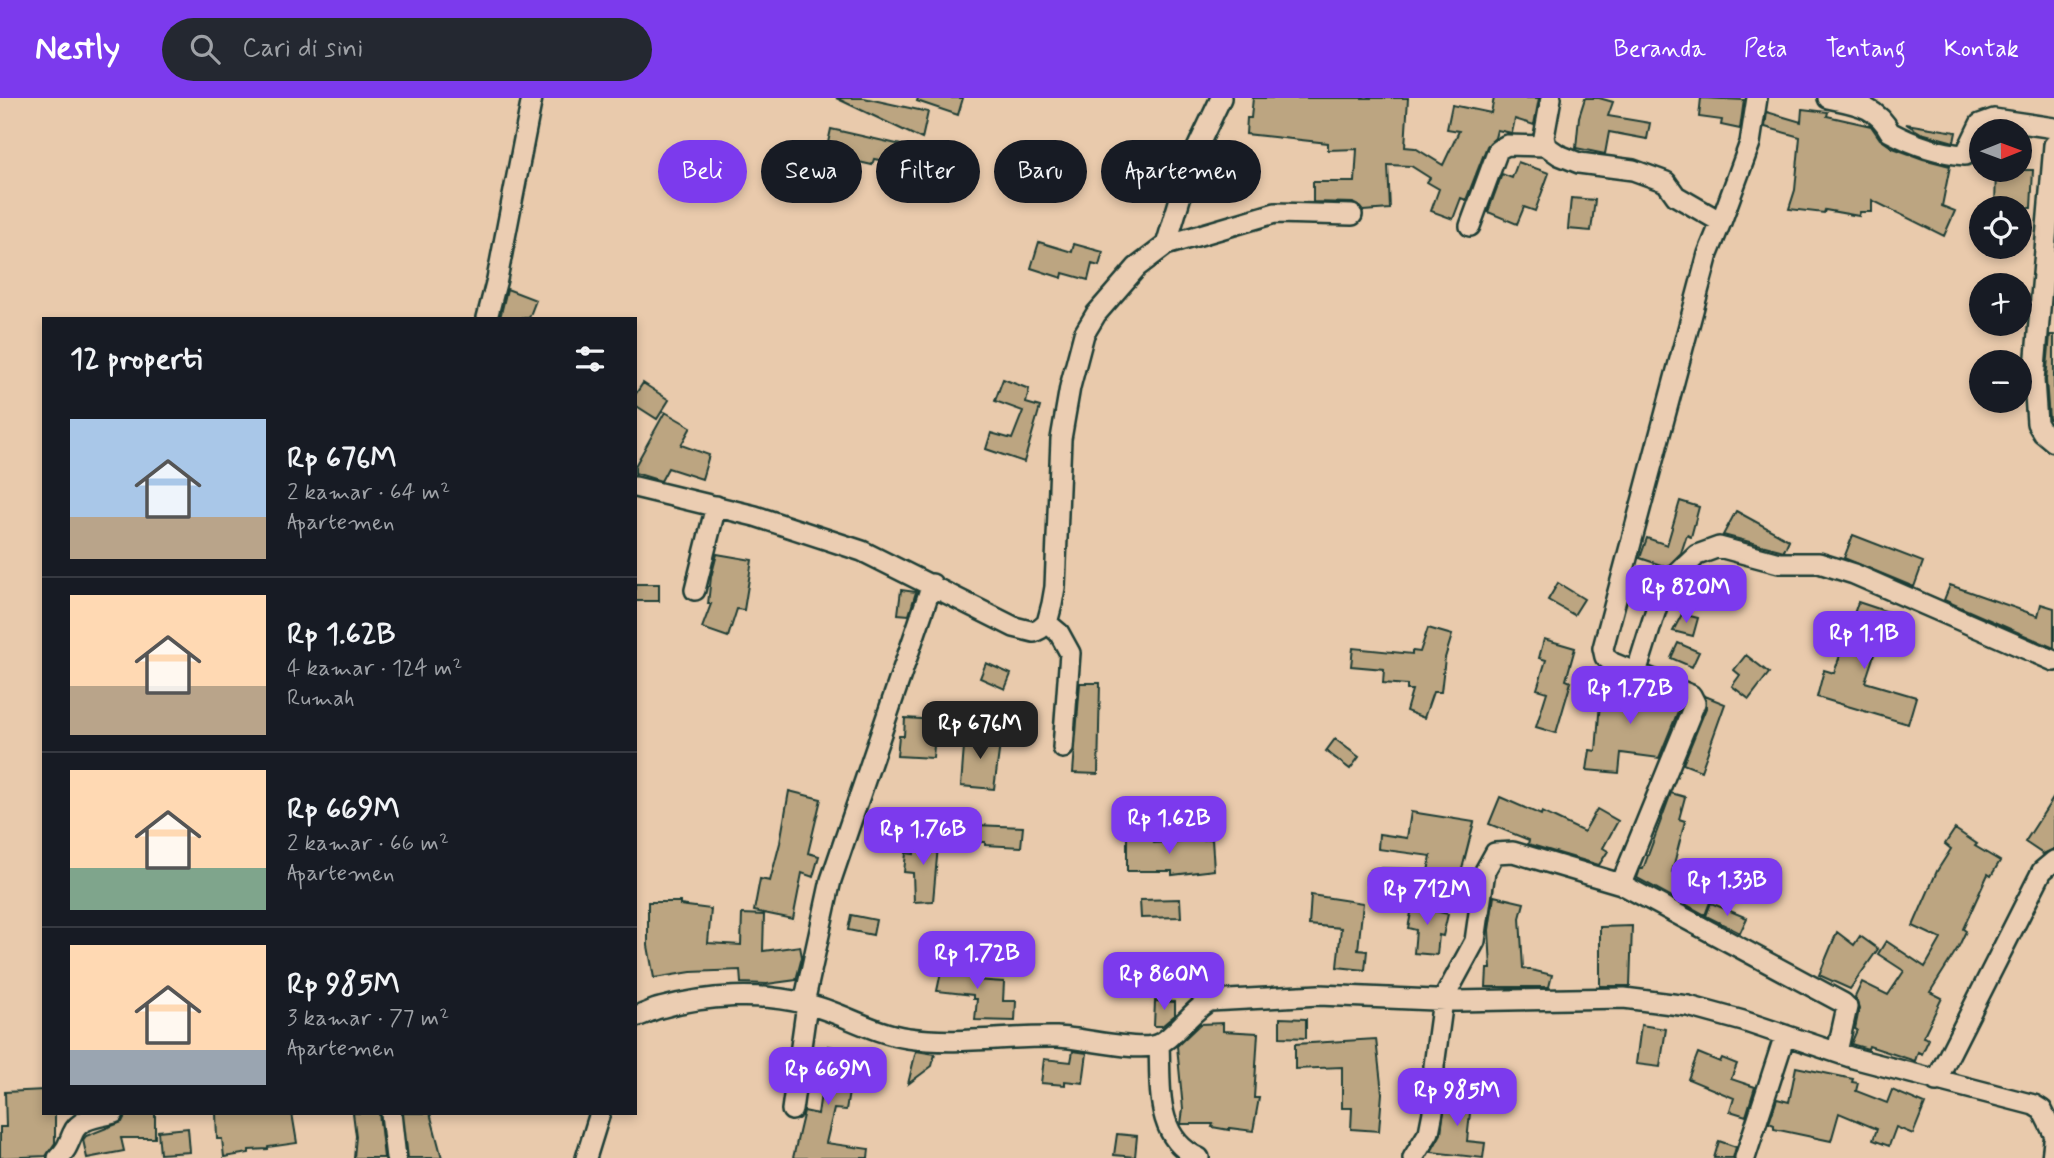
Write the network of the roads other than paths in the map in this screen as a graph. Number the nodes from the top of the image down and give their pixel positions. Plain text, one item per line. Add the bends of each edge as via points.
1 (532, 98) edge
2 (1221, 98) edge
3 (1551, 98) edge
4 (1757, 98) edge
5 (1828, 98) edge
6 (2054, 128) edge
7 (1546, 145) junction
8 (2054, 146) edge
9 (1352, 215) dead end
10 (1721, 222) junction
11 (1470, 226) dead end
12 (1166, 246) junction
13 (2049, 251) edge
14 (487, 317) edge
15 (2054, 442) edge
16 (637, 487) edge
17 (716, 506) junction
18 (932, 584) junction
19 (695, 590) dead end
20 (1047, 623) junction
21 (2054, 661) edge
22 (1636, 673) junction
23 (1063, 748) dead end
24 (2054, 861) edge
25 (1377, 878) dead end
26 (1621, 884) junction
27 (1481, 898) junction
28 (1443, 1000) junction
29 (806, 1003) junction
30 (637, 1016) edge
31 (1785, 1035) junction
32 (1159, 1044) junction
33 (1838, 1052) junction
34 (1936, 1082) junction
35 (792, 1110) dead end
36 (108, 1115) edge
37 (391, 1115) edge
38 (599, 1115) edge
39 (2054, 1134) edge
40 (2054, 1141) edge
41 (58, 1158) edge
42 (396, 1158) edge
43 (586, 1158) edge
44 (1199, 1158) edge
45 (1413, 1158) edge
46 (1745, 1158) edge
47 (2052, 1158) edge

1 - 14 street
2 - 12 street via 1192,159
3 - 7 street
4 - 10 street via 1750,143
5 - 6 street via 1871,108 1890,132 1929,150 1952,154 1965,155 1980,124 1994,119
7 - 10 street via 1579,163 1633,170 1666,183 1676,196
7 - 11 street via 1507,145 1498,150
8 - 13 street
9 - 12 street via 1262,215
10 - 22 street via 1708,254 1603,648 1605,657
12 - 20 street via 1137,267 1084,334 1060,439 1055,587
13 - 15 street via 2034,405 2037,423
16 - 17 street
17 - 18 street via 862,551
17 - 19 street
18 - 20 street via 1023,631 1034,632
18 - 29 street via 831,880
20 - 23 street via 1070,653
21 - 22 street via 1854,574 1819,563 1779,563 1719,547 1697,555 1659,600
22 - 26 street via 1691,695 1695,703
24 - 34 street via 2042,871
25 - 27 street via 1414,880
26 - 27 street via 1513,852 1495,853 1485,871
26 - 33 street via 1843,1003 1848,1015
27 - 28 street via 1475,941
28 - 31 street via 1624,998 1688,1006
28 - 32 street via 1319,995 1210,1000
28 - 45 street via 1433,1112 1429,1132
29 - 30 street via 754,996 704,999
29 - 32 street via 906,1038 1056,1037 1151,1047
29 - 35 street
31 - 33 street
31 - 46 street
32 - 44 street via 1167,1128 1186,1152
33 - 34 street
34 - 39 street via 2034,1105 2042,1110
36 - 41 street via 79,1124 69,1147
37 - 42 street
38 - 43 street
40 - 47 street

